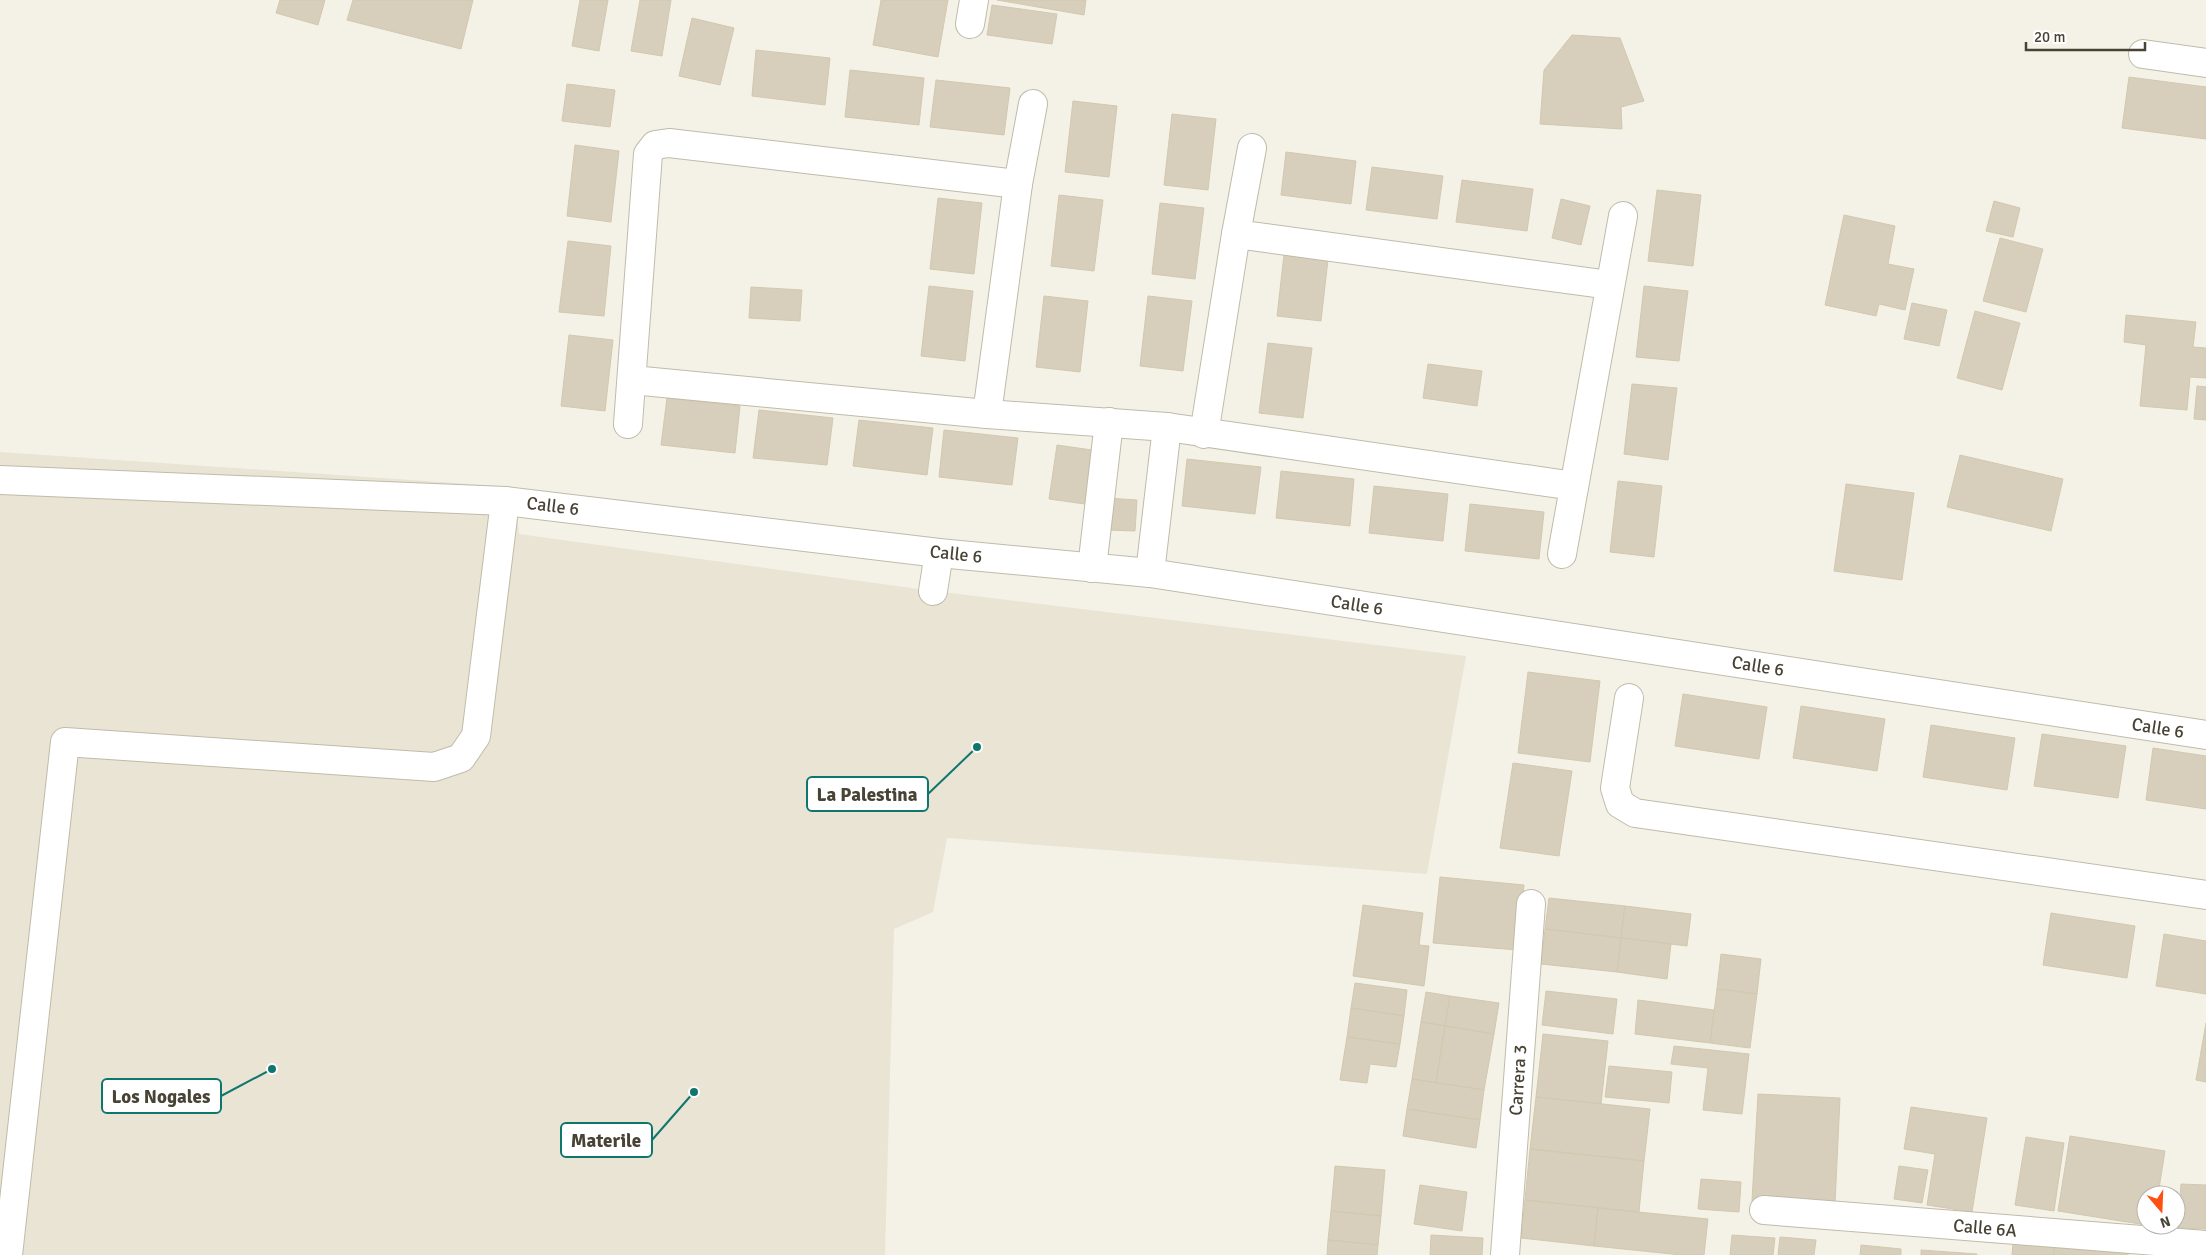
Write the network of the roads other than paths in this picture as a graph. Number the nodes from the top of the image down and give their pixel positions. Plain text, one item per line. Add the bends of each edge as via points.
1 (2143, 54) dead end
2 (2206, 62) edge
3 (1033, 104) dead end
4 (1252, 148) dead end
5 (1018, 184) junction
6 (1623, 216) dead end
7 (1236, 234) junction
8 (1610, 285) junction
9 (632, 380) junction
10 (987, 414) junction
11 (1110, 422) junction
12 (628, 424) dead end
13 (1167, 427) junction
14 (1204, 434) junction
15 (0, 480) edge
16 (1574, 486) junction
17 (505, 500) junction
18 (939, 553) junction
19 (1562, 554) dead end
20 (1092, 568) junction
21 (1150, 573) junction
22 (933, 591) dead end
23 (1629, 698) dead end
24 (2206, 735) edge
25 (2206, 895) edge
26 (1531, 904) dead end
27 (1764, 1210) dead end
28 (2206, 1245) edge
29 (8, 1255) edge
30 (1505, 1255) edge

1 - 2 street
3 - 5 street
4 - 7 street
5 - 9 street via 669,143 655,145 648,154
5 - 10 street
6 - 8 street
7 - 8 street
7 - 14 street
8 - 16 street
9 - 10 street
9 - 12 street
10 - 11 street
11 - 13 street
11 - 20 street
13 - 14 street
13 - 21 street
14 - 16 street
15 - 17 street, Calle 6
16 - 19 street
17 - 18 street, Calle 6
17 - 29 street via 476,736 461,758 434,767 65,742
18 - 20 street, Calle 6
18 - 22 street
20 - 21 street, Calle 6
21 - 24 street, Calle 6
23 - 25 street via 1615,788 1620,804 1635,813
26 - 30 street, Carrera 3
27 - 28 street, Calle 6A

